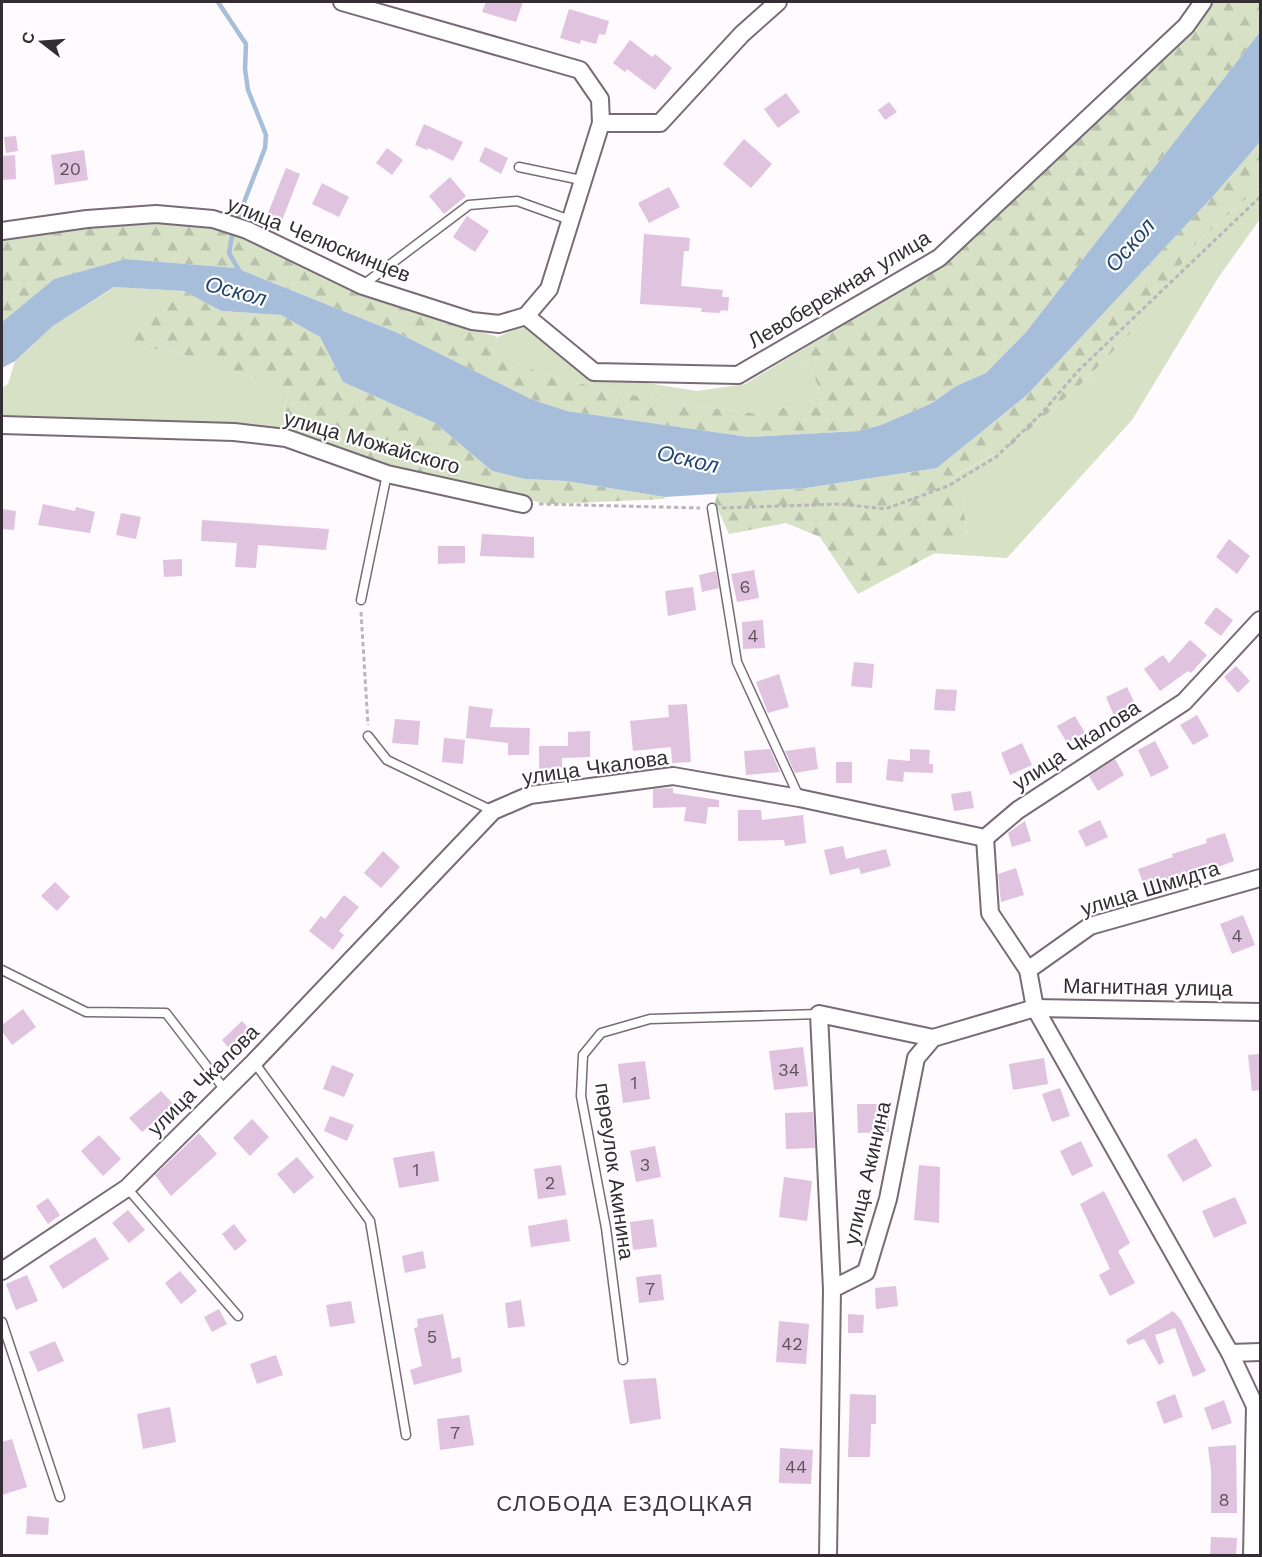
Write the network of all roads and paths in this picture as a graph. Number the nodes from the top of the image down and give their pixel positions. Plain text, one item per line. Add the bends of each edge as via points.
1 (342, 2) edge
2 (778, 2) edge
3 (1203, 2) edge
4 (601, 123) junction
5 (519, 167) dead end
6 (581, 180) junction
7 (1260, 197) edge
8 (570, 220) junction
9 (2, 231) edge
10 (363, 286) junction
11 (526, 316) junction
12 (2, 424) edge
13 (387, 474) junction
14 (523, 504) joint
15 (712, 508) junction
16 (360, 600) joint
17 (1260, 620) edge
18 (368, 736) joint
19 (799, 798) junction
20 (493, 811) junction
21 (985, 838) junction
22 (1260, 878) edge
23 (2, 970) edge
24 (1029, 970) junction
25 (1035, 1008) junction
26 (1260, 1012) edge
27 (819, 1014) junction
28 (933, 1038) junction
29 (254, 1062) junction
30 (225, 1090) junction
31 (127, 1188) junction
32 (2, 1271) edge
33 (832, 1289) junction
34 (238, 1316) dead end
35 (2, 1322) edge
36 (1260, 1352) edge
37 (1230, 1353) junction
38 (623, 1360) dead end
39 (406, 1435) dead end
40 (60, 1497) dead end
41 (828, 1556) edge
42 (1252, 1556) edge

1 - 4 street via 580,70 600,99
2 - 4 street via 742,34 660,123
3 - 11 street, Левобережная улица via 1186,26 939,258 738,375 594,372
4 - 6 street
5 - 6 lane
6 - 8 street
7 - 15 path via 1079,370 996,457 948,486 885,509 840,504
8 - 10 lane via 517,201 469,205
8 - 11 street via 549,289
9 - 10 street, улица Челюскинцев via 156,214 213,219
10 - 11 street, улица Челюскинцев via 472,321 500,324
12 - 13 street, улица Можайского via 234,432 286,438
13 - 14 street, улица Можайского
13 - 16 lane
14 - 15 path
15 - 19 lane via 737,662
16 - 18 path
17 - 21 street, улица Чкалова via 1184,702 1018,810
18 - 20 lane via 387,760
19 - 20 street, улица Чкалова via 673,776 530,795
19 - 21 street, улица Чкалова
20 - 29 street, улица Чкалова
21 - 24 street via 990,914
22 - 24 street, улица Шмидта via 1090,926
23 - 30 lane via 86,1012 166,1013
24 - 25 street
25 - 26 street, Магнитная улица
25 - 28 street
25 - 37 street
27 - 28 street
27 - 33 street
27 - 38 lane, переулок Акинина via 650,1019 601,1033 584,1055 581,1096 606,1228
28 - 33 street, улица Акинина via 916,1058 888,1199 866,1272
29 - 30 street, улица Чкалова
29 - 39 lane via 370,1221
30 - 31 street, улица Чкалова
31 - 32 street, улица Чкалова
31 - 34 lane
33 - 41 street
35 - 40 lane
36 - 37 street
37 - 42 street via 1255,1406

